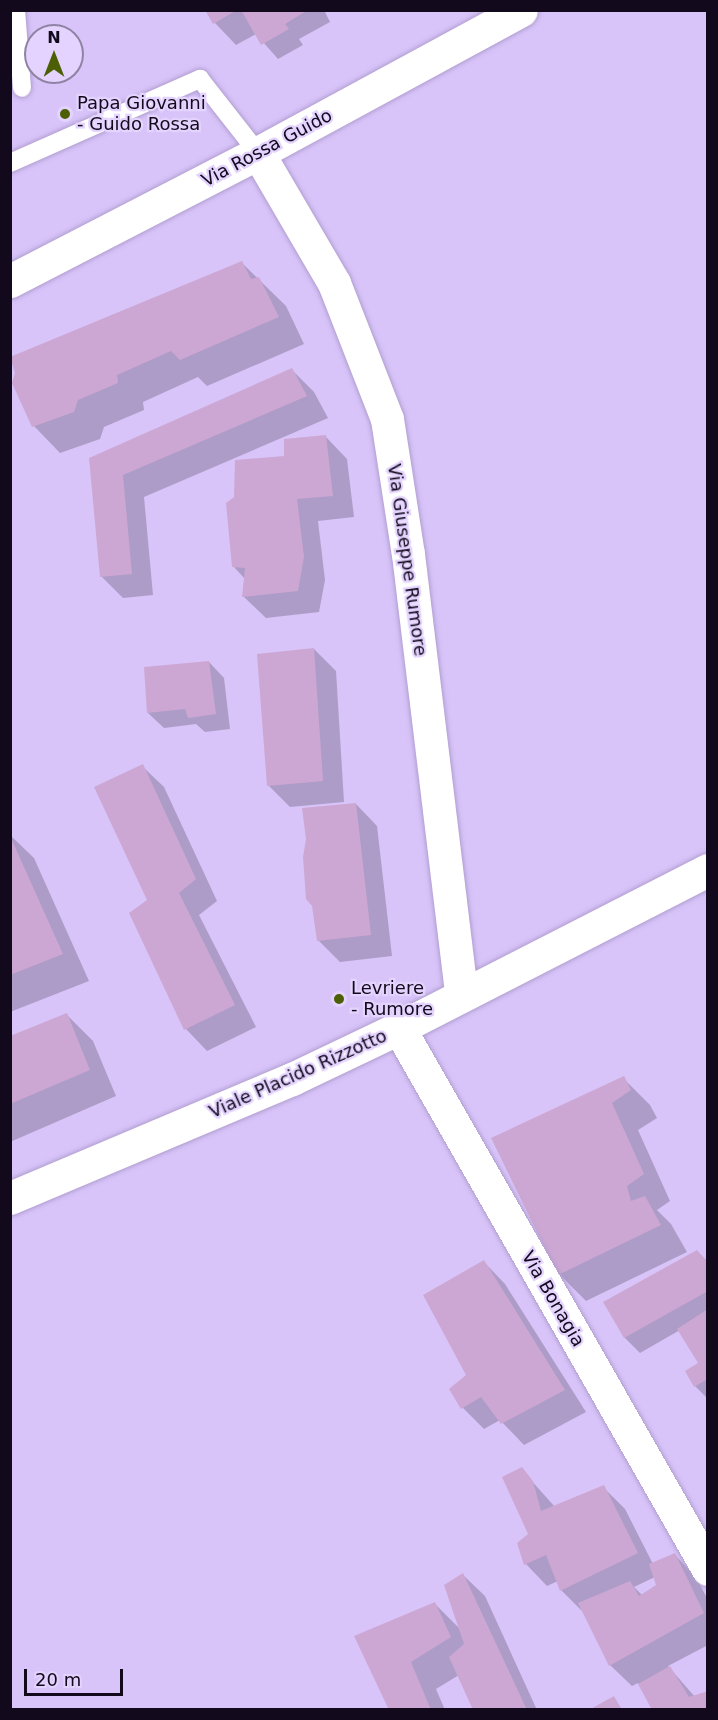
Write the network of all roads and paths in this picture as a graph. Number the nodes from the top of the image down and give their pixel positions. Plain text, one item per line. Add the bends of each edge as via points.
1 (16, 10) edge
2 (521, 10) edge
3 (22, 88) dead end
4 (258, 153) junction
5 (10, 164) edge
6 (10, 282) edge
7 (708, 870) edge
8 (461, 995) junction
9 (399, 1028) junction
10 (10, 1198) edge
11 (708, 1569) edge

1 - 3 lane
2 - 4 street, Via Rossa Guido
4 - 5 lane via 200,79
4 - 6 street, Via Rossa Guido
4 - 8 street, Via Giuseppe Rumore via 334,283 387,419 408,554
7 - 8 street, Viale Placido Rizzotto
8 - 9 street, Viale Placido Rizzotto
9 - 10 street, Viale Placido Rizzotto via 292,1079
9 - 11 street, Via Bonagia

